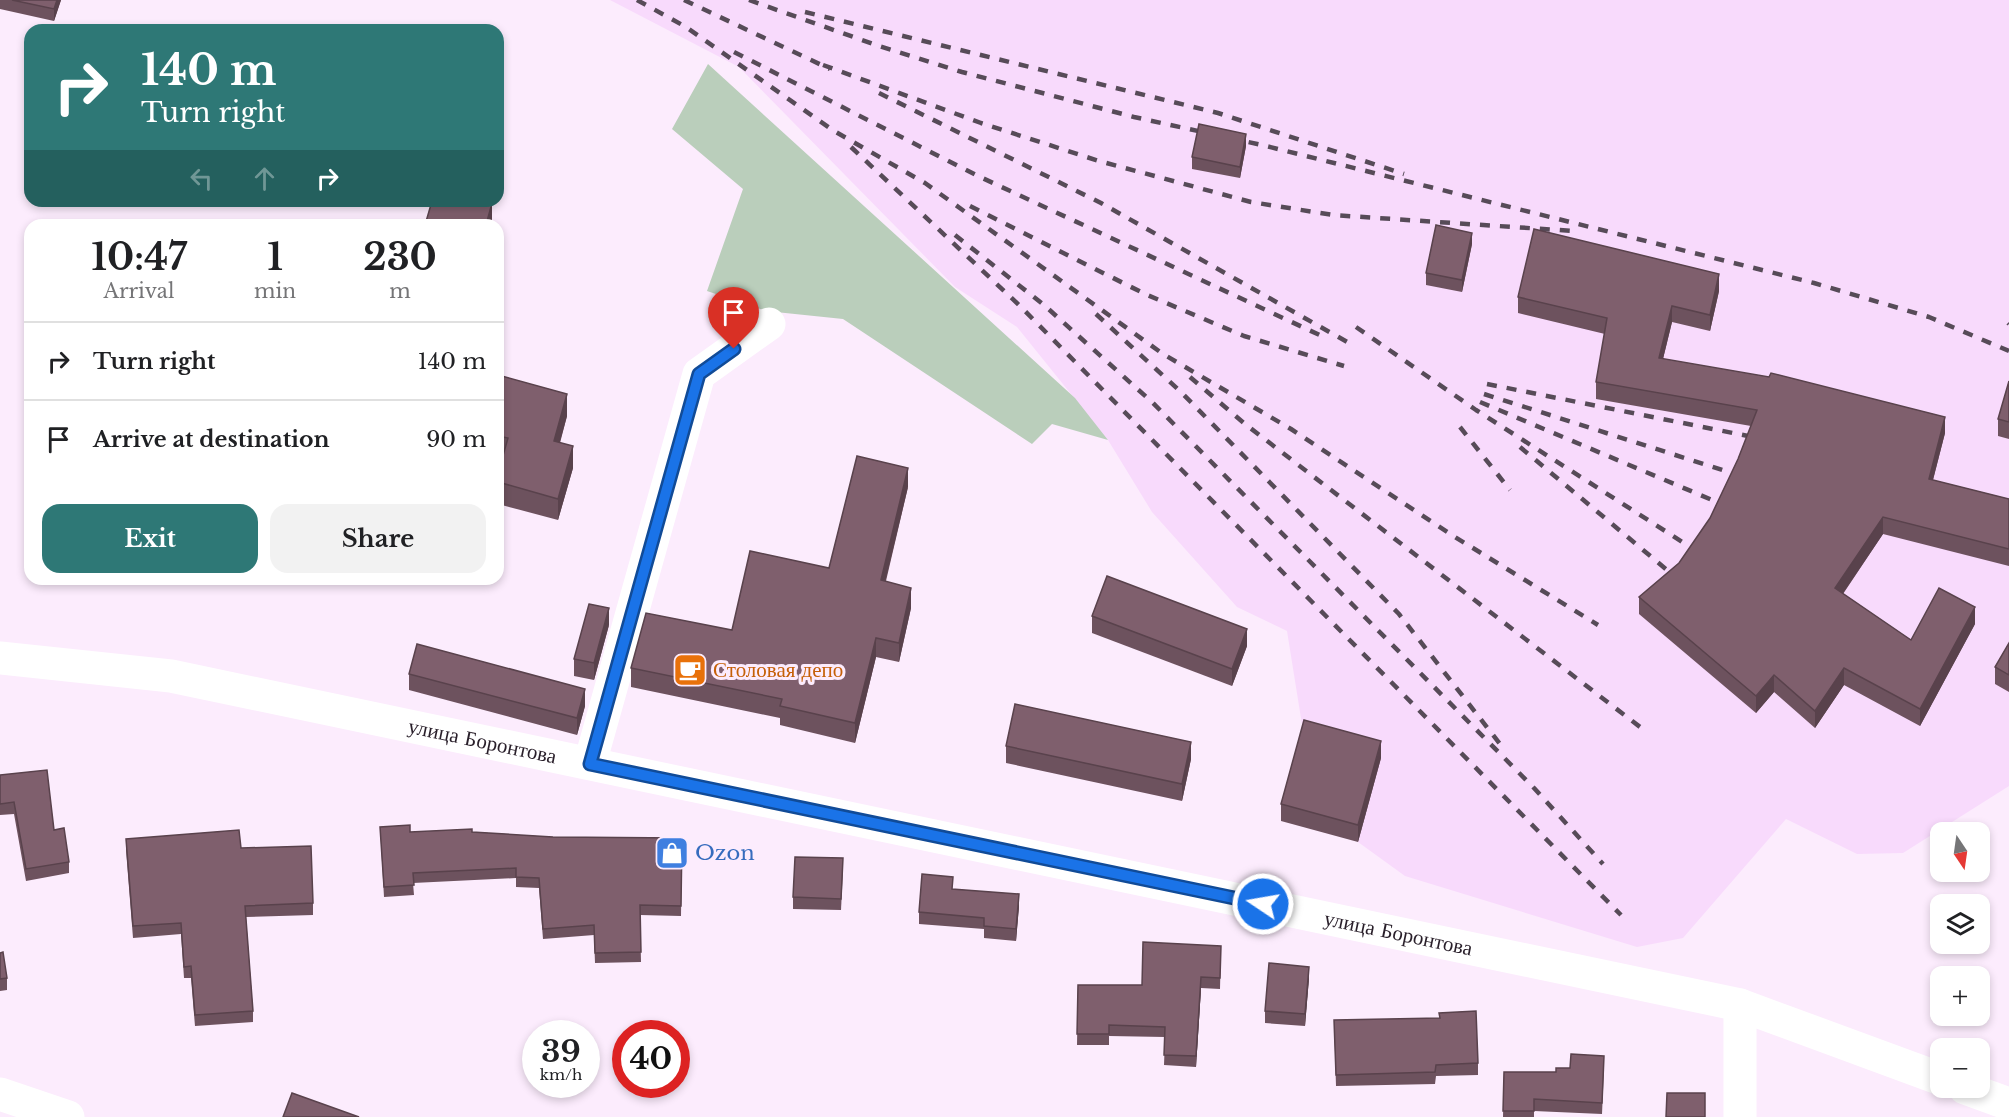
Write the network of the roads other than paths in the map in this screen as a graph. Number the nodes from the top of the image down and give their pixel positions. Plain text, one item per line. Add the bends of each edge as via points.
1 (769, 324) dead end
2 (0, 651) edge
3 (0, 658) edge
4 (48, 664) junction
5 (590, 764) junction
6 (1740, 1005) junction
7 (1930, 1075) edge
8 (0, 1094) edge
9 (1990, 1097) edge
10 (2009, 1104) edge
11 (68, 1117) edge
12 (1740, 1117) edge

1 - 5 street via 699,374
2 - 4 street
3 - 4 street, улица Боронтова
4 - 5 street, улица Боронтова via 171,676
5 - 6 street, улица Боронтова
6 - 7 street, улица Боронтова
6 - 12 street
8 - 11 street
9 - 10 street

